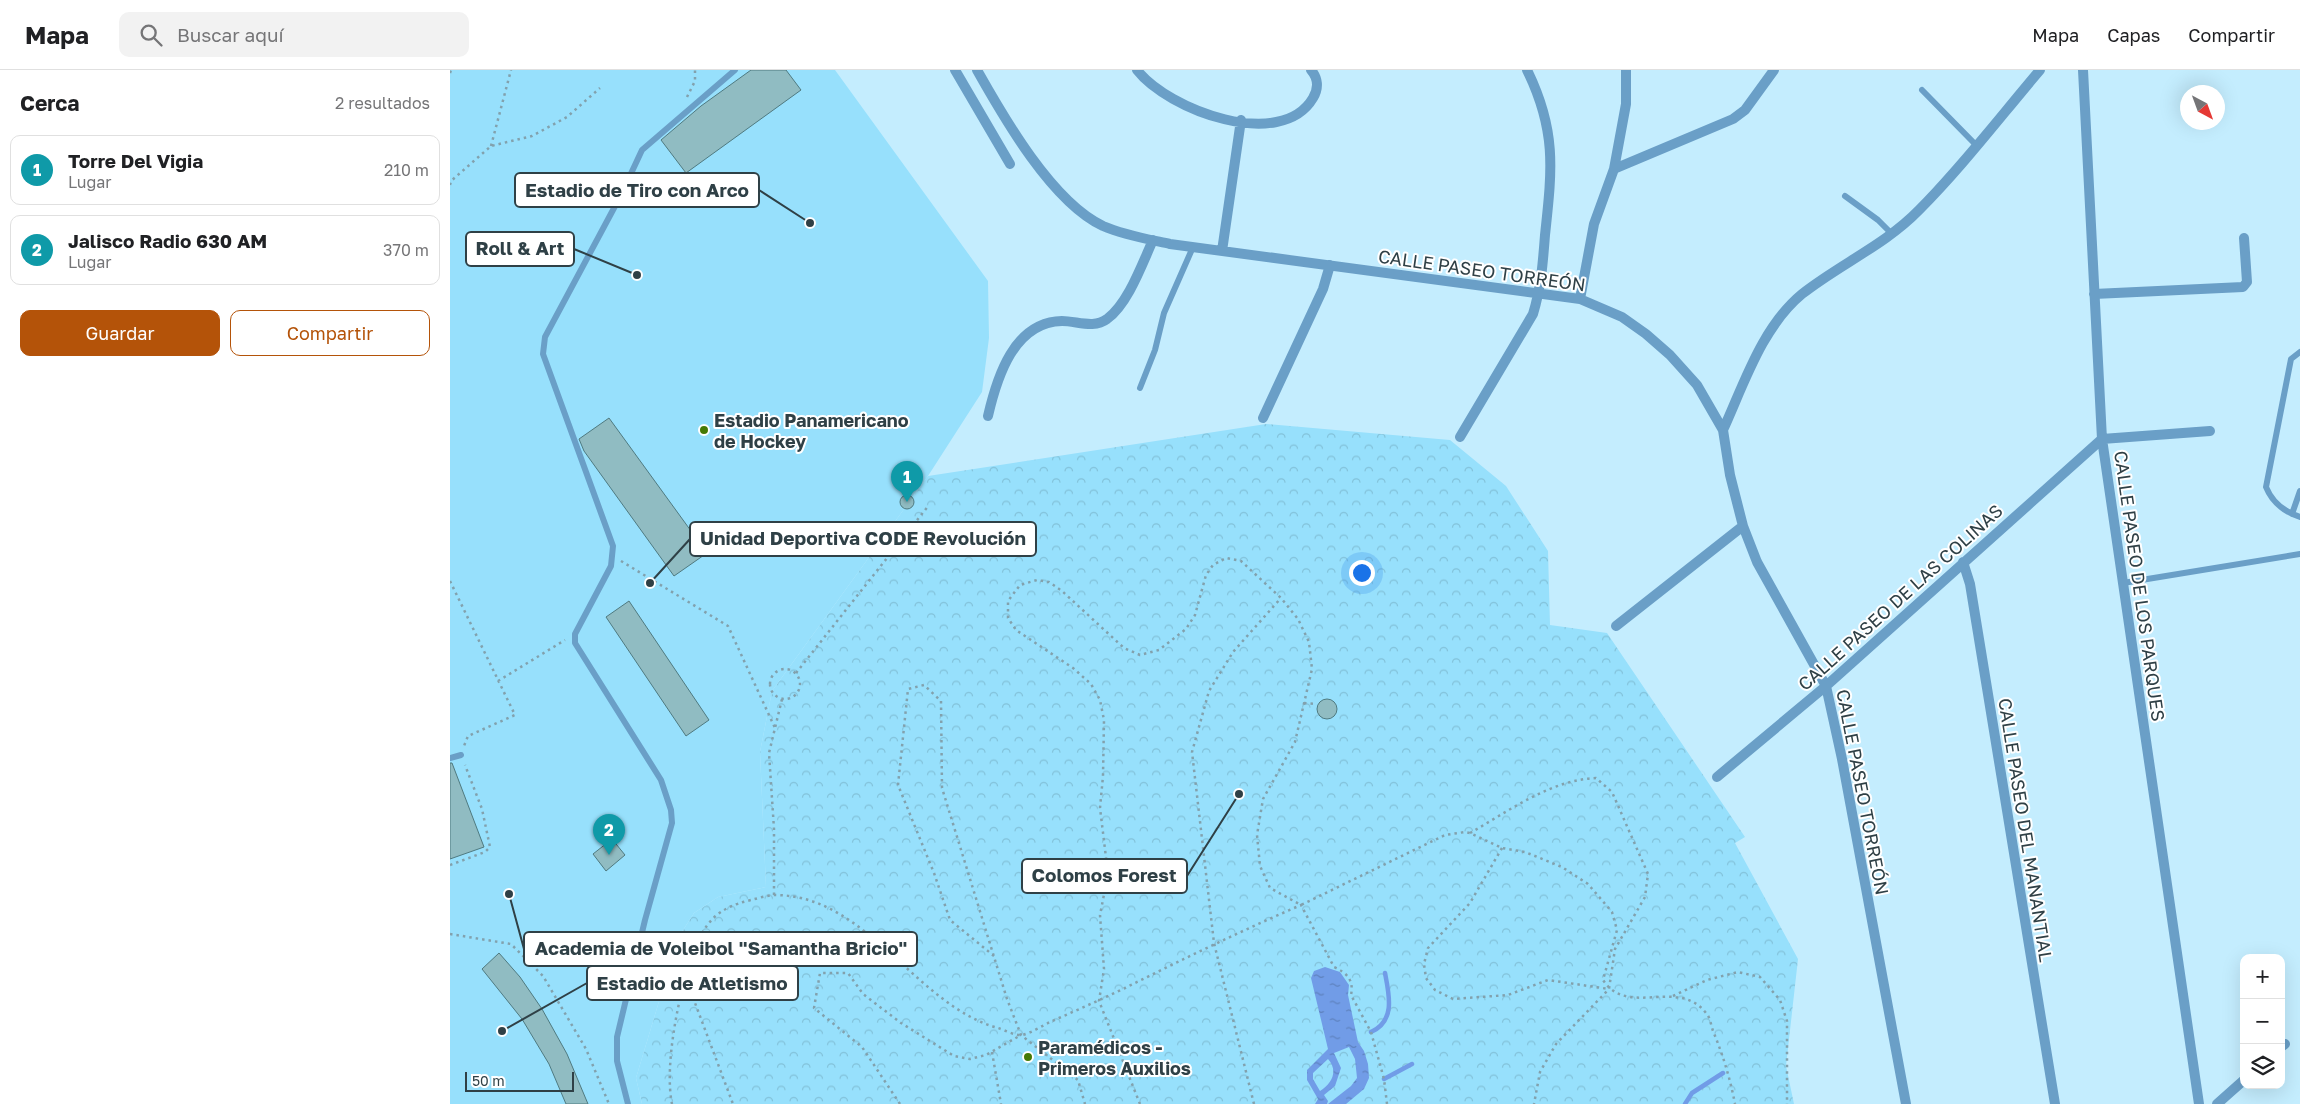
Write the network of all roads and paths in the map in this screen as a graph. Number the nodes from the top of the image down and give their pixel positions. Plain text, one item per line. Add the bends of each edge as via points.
1 (511, 70) edge
2 (735, 70) edge
3 (955, 70) edge
4 (977, 70) edge
5 (1137, 70) edge
6 (1311, 70) edge
7 (1527, 70) edge
8 (1626, 70) edge
9 (1774, 70) edge
10 (2040, 70) edge
11 (2083, 70) edge
12 (600, 88) dead end
13 (1922, 90) dead end
14 (1241, 120) junction
15 (1976, 145) junction
16 (491, 146) junction
17 (1010, 164) dead end
18 (1614, 169) junction
19 (450, 185) edge
20 (1846, 196) dead end
21 (1892, 234) junction
22 (2244, 238) dead end
23 (1153, 240) junction
24 (1193, 247) junction
25 (1222, 251) junction
26 (1330, 265) junction
27 (1540, 293) junction
28 (2094, 294) junction
29 (1580, 299) junction
30 (2300, 352) edge
31 (1140, 388) dead end
32 (988, 416) dead end
33 (1263, 418) dead end
34 (1723, 430) junction
35 (2210, 431) dead end
36 (1460, 437) dead end
37 (2102, 439) junction
38 (2300, 490) edge
39 (929, 505) dead end
40 (2292, 514) junction
41 (2300, 517) edge
42 (1743, 526) junction
43 (2300, 554) edge
44 (614, 556) junction
45 (1963, 562) junction
46 (450, 581) edge
47 (2122, 583) junction
48 (1281, 598) junction
49 (1616, 626) dead end
50 (575, 634) junction
51 (796, 673) junction
52 (498, 681) junction
53 (1826, 686) junction
54 (782, 699) junction
55 (1304, 703) junction
56 (1317, 704) dead end
57 (775, 728) junction
58 (461, 755) junction
59 (450, 758) edge
60 (1717, 777) dead end
61 (1470, 833) junction
62 (1502, 848) junction
63 (450, 865) edge
64 (774, 895) junction
65 (1301, 906) junction
66 (450, 934) edge
67 (1214, 943) junction
68 (994, 956) junction
69 (685, 978) junction
70 (1610, 989) junction
71 (1672, 996) junction
72 (1099, 1001) junction
73 (1021, 1035) junction
74 (992, 1052) junction
75 (2240, 1083) edge
76 (609, 1104) edge
77 (628, 1104) edge
78 (672, 1104) edge
79 (733, 1104) edge
80 (900, 1104) edge
81 (1001, 1104) edge
82 (1085, 1104) edge
83 (1140, 1104) edge
84 (1254, 1104) edge
85 (1387, 1104) edge
86 (1534, 1104) edge
87 (1735, 1104) edge
88 (1787, 1104) edge
89 (1906, 1104) edge
90 (2055, 1104) edge
91 (2199, 1104) edge
92 (2216, 1104) edge

1 - 16 path
2 - 44 lane via 642,150 621,196 545,337 542,354
3 - 17 street
4 - 23 street, CALLE PASEO TORREÓN via 1011,128 1066,198 1102,225
5 - 14 street via 1154,88 1194,110 1221,119
6 - 14 street via 1316,76 1316,92 1297,114 1279,121
7 - 27 street via 1544,110 1551,152
8 - 18 street via 1626,104
9 - 18 street via 1745,110 1733,120
10 - 15 street
11 - 28 street, CALLE PASEO DE LOS PARQUES
12 - 16 path via 567,117 532,136
13 - 15 lane
14 - 25 street
15 - 21 street via 1918,211
16 - 19 path
18 - 29 street via 1594,224
20 - 21 lane
21 - 34 street via 1801,295 1779,319 1759,351
22 - 28 street via 2246,282 2243,287
23 - 24 street, CALLE PASEO TORREÓN
23 - 32 street via 1118,309 1106,321 1089,324 1062,321 1044,325 1013,348 1002,370
24 - 25 street, CALLE PASEO TORREÓN
24 - 31 lane via 1164,313 1155,350
25 - 26 street, CALLE PASEO TORREÓN
26 - 27 street, CALLE PASEO TORREÓN
26 - 33 street via 1323,289
27 - 29 street, CALLE PASEO TORREÓN
27 - 36 street via 1533,314
28 - 37 street, CALLE PASEO DE LOS PARQUES
29 - 34 street, CALLE PASEO TORREÓN via 1622,317 1670,355 1697,385
30 - 40 lane via 2291,359 2266,487 2273,501
34 - 42 street, CALLE PASEO TORREÓN via 1730,476
35 - 37 street
37 - 45 street, CALLE PASEO DE LAS COLINAS
37 - 47 street, CALLE PASEO DE LOS PARQUES
38 - 40 lane
39 - 51 path
40 - 41 lane
42 - 49 street
42 - 53 street, CALLE PASEO TORREÓN via 1757,562
43 - 47 lane
44 - 50 lane
44 - 57 path via 728,626
45 - 53 street, CALLE PASEO DE LAS COLINAS
45 - 90 street, CALLE PASEO DEL MANANTIAL via 1970,584
46 - 52 path
47 - 91 street, CALLE PASEO DE LOS PARQUES
48 - 55 path via 1298,619 1309,642 1312,669
48 - 67 path via 1233,652 1209,691 1192,752
48 - 72 path via 1241,561 1226,558 1213,565 1206,575 1195,614 1186,629 1159,650 1140,655 1124,648 1049,582 1037,580 1020,585 1008,601 1008,618 1016,630 1073,668 1091,684 1100,700 1104,720 1100,808 1108,874 1100,915 1104,969
50 - 52 path
50 - 77 lane via 575,643 661,780 671,810 672,823 644,920 617,1037 617,1062
51 - 54 path via 799,688 792,696
51 - 54 path via 783,668 773,676 771,691
52 - 58 path via 515,715 468,736
53 - 60 street, CALLE PASEO DE LAS COLINAS
53 - 89 street, CALLE PASEO TORREÓN
54 - 57 path
55 - 56 path
55 - 65 path via 1295,742 1263,799 1257,835 1260,866 1270,888
57 - 64 path via 769,753
58 - 59 lane
58 - 63 path via 482,809 490,847 485,852
61 - 62 path
61 - 65 path via 1445,835
61 - 70 path via 1546,790 1580,779 1596,778 1612,792 1648,874 1645,897 1616,949
62 - 70 path via 1525,852 1562,867 1588,884 1612,912 1616,930 1603,980
62 - 70 path via 1470,903 1428,948 1424,964 1426,978 1434,990 1453,999 1508,995 1548,980
64 - 69 path via 743,902 712,916 699,937
64 - 73 path via 820,904 846,919 887,950 929,989 979,1023
65 - 67 path
65 - 85 path via 1334,967 1350,979 1351,995 1371,1032
66 - 76 path via 511,944 543,976 586,1049
67 - 72 path
67 - 84 path
68 - 68 path via 942,788 941,701 924,685 908,689 898,785 950,920
68 - 73 path
69 - 78 path via 668,1087
69 - 79 path
70 - 71 path via 1628,998
70 - 86 path via 1556,1044 1540,1072
71 - 87 path via 1688,998 1706,1013 1726,1064
71 - 88 path via 1706,980 1738,972 1760,977 1780,1000 1787,1021
72 - 73 path
72 - 83 path
73 - 74 path
73 - 82 path via 1078,1080
74 - 80 path via 970,1058 954,1056 901,1023 863,994 848,974 820,973 814,1008 862,1047
74 - 81 path
75 - 92 street

